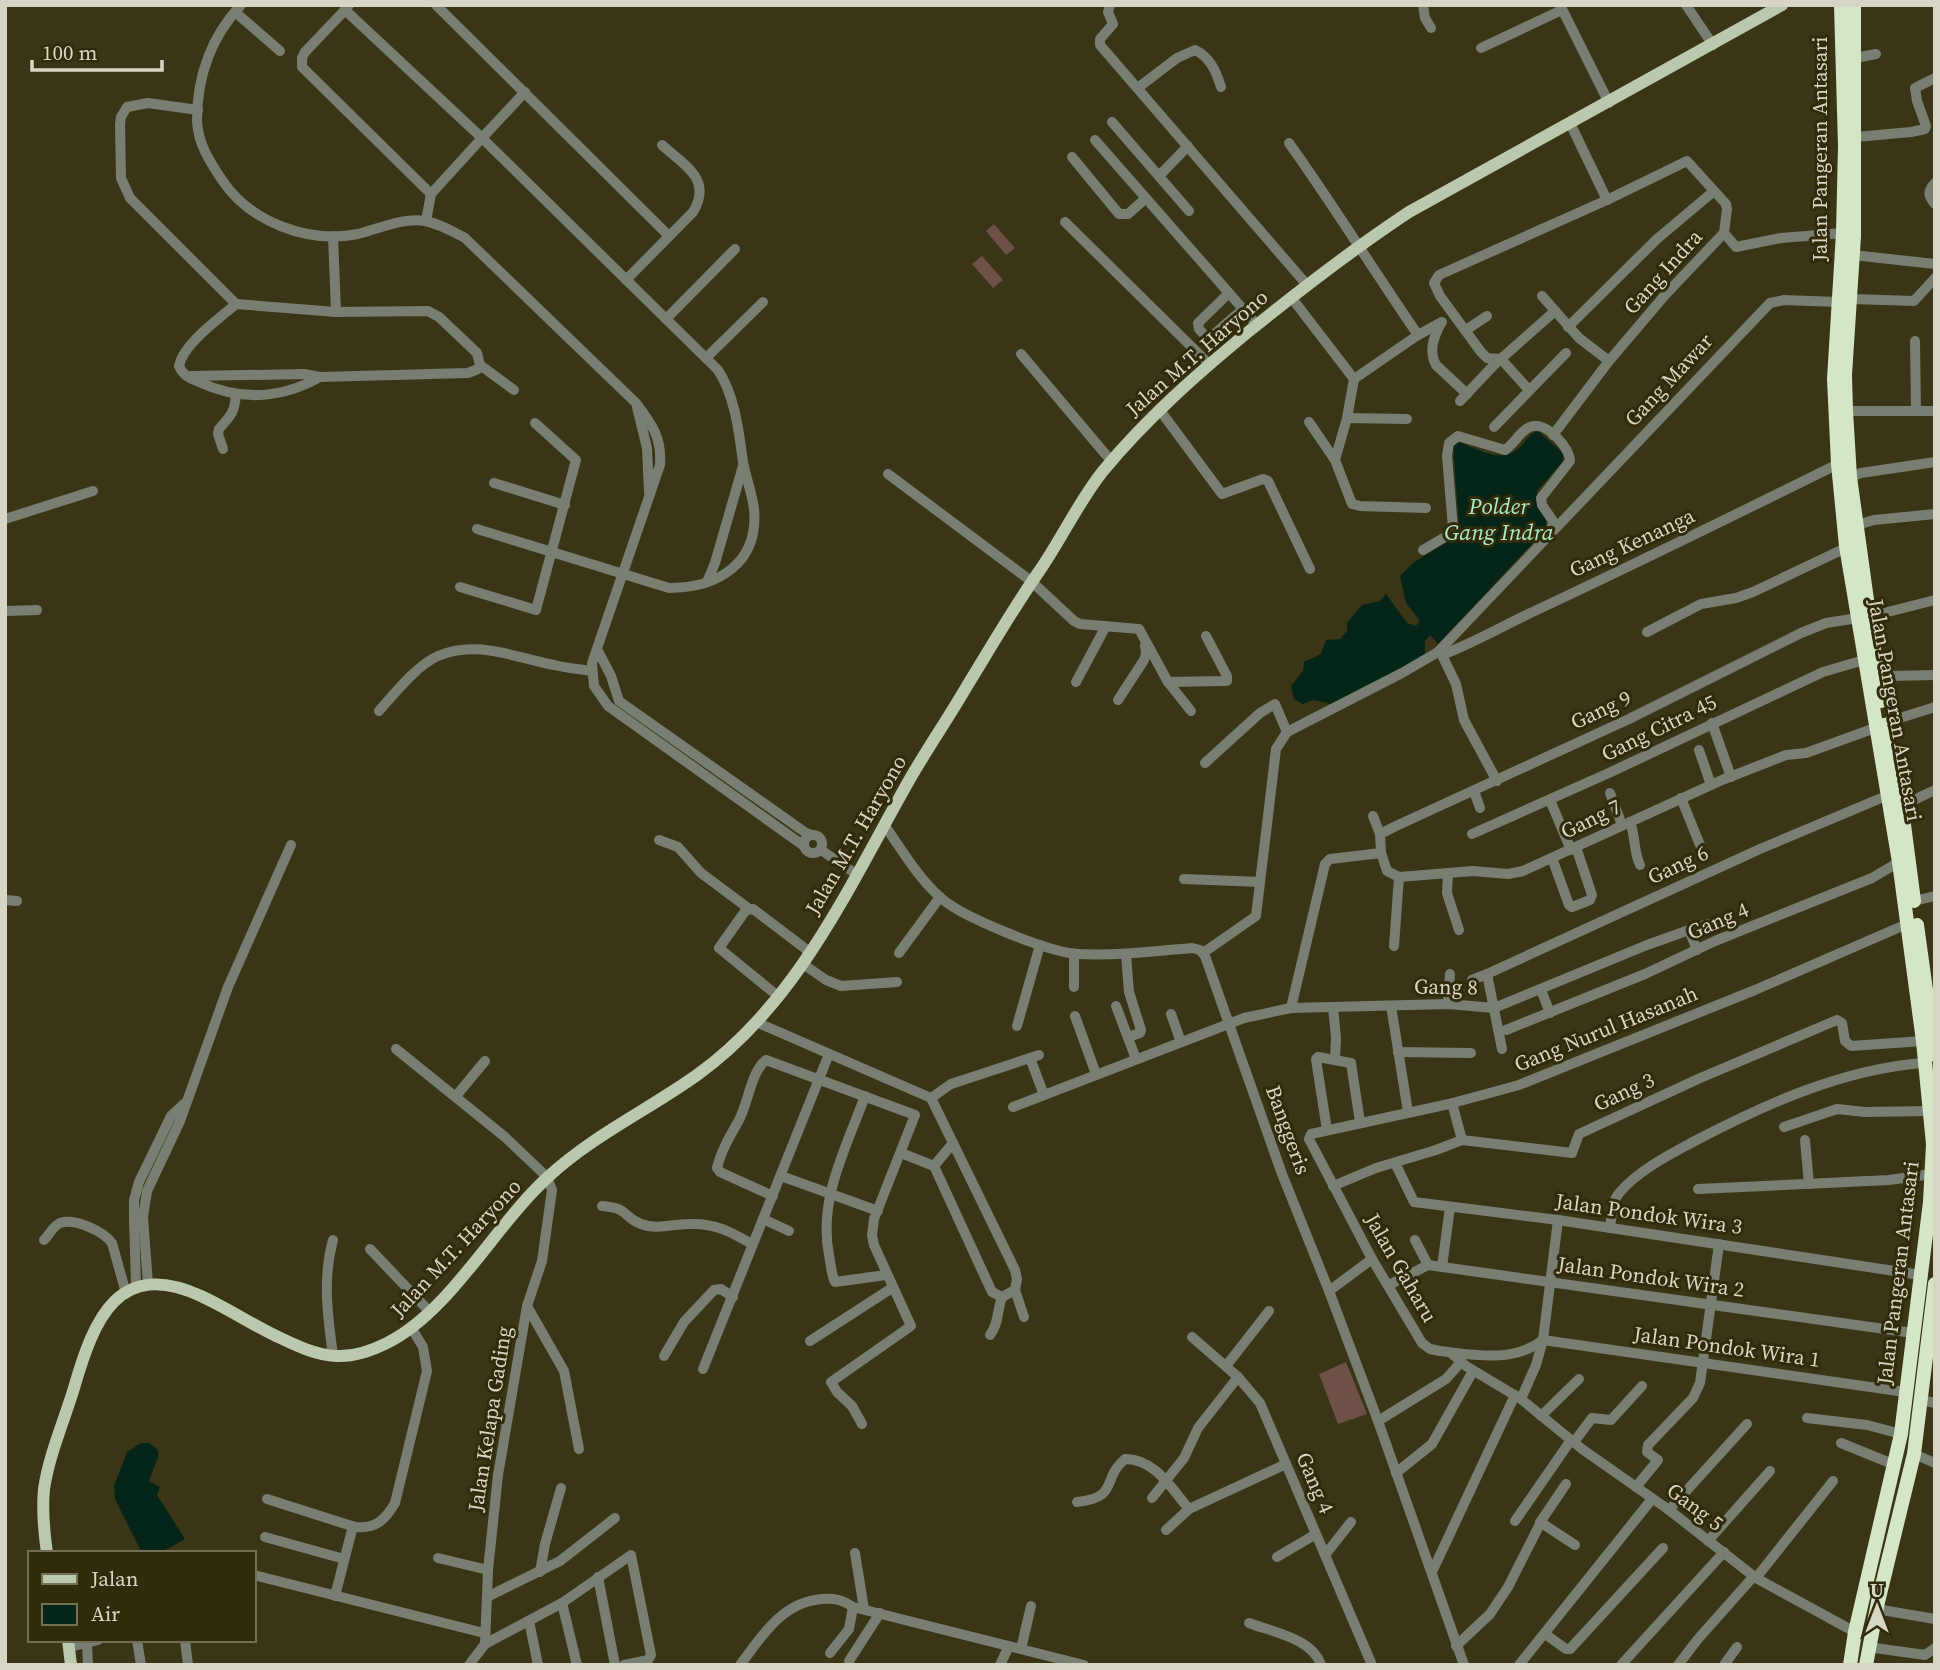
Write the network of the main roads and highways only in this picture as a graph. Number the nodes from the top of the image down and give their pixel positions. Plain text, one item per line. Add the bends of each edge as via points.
1 (1783, 5) edge
2 (1841, 5) edge
3 (1854, 5) edge
4 (1848, 235) junction
5 (1844, 301) junction
6 (1853, 545) junction
7 (1863, 618) junction
8 (1880, 726) junction
9 (1929, 971) edge
10 (1929, 1059) edge
11 (1935, 1284) edge
12 (1933, 1317) edge
13 (1928, 1402) edge
14 (1894, 1468) junction
15 (1909, 1475) junction
16 (47, 1551) edge
17 (69, 1644) edge
18 (71, 1665) edge
19 (1850, 1665) edge
20 (1866, 1665) edge

1 - 16 main road, Jalan M.T. Haryono via 1409,212 1256,324 1159,409 1095,483 1031,581 912,775 811,953 779,998 704,1070 547,1177 412,1329 366,1352 333,1356 289,1342 177,1287 157,1283 117,1297 84,1353 44,1491
2 - 4 highway, Jalan Pangeran Antasari
3 - 4 highway, Jalan Pangeran Antasari via 1856,137
4 - 5 highway, Jalan Pangeran Antasari
4 - 5 highway, Jalan Pangeran Antasari via 1853,255
5 - 6 highway, Jalan Pangeran Antasari via 1846,411 1857,525
5 - 6 highway, Jalan Pangeran Antasari via 1834,379 1838,464
6 - 7 highway, Jalan Pangeran Antasari
7 - 8 highway, Jalan Pangeran Antasari via 1878,682
7 - 8 highway, Jalan Pangeran Antasari via 1864,660
8 - 9 highway, Jalan Pangeran Antasari via 1901,806
8 - 10 highway, Jalan Pangeran Antasari via 1886,796
9 - 10 highway, Jalan Pangeran Antasari
10 - 14 highway, Jalan Pangeran Antasari via 1932,1174
11 - 12 highway, Jalan Pangeran Antasari
12 - 13 highway, Jalan Pangeran Antasari
13 - 15 highway, Jalan Pangeran Antasari
14 - 15 highway
14 - 19 highway, Jalan Pangeran Antasari
15 - 20 highway, Jalan Pangeran Antasari
17 - 18 main road

